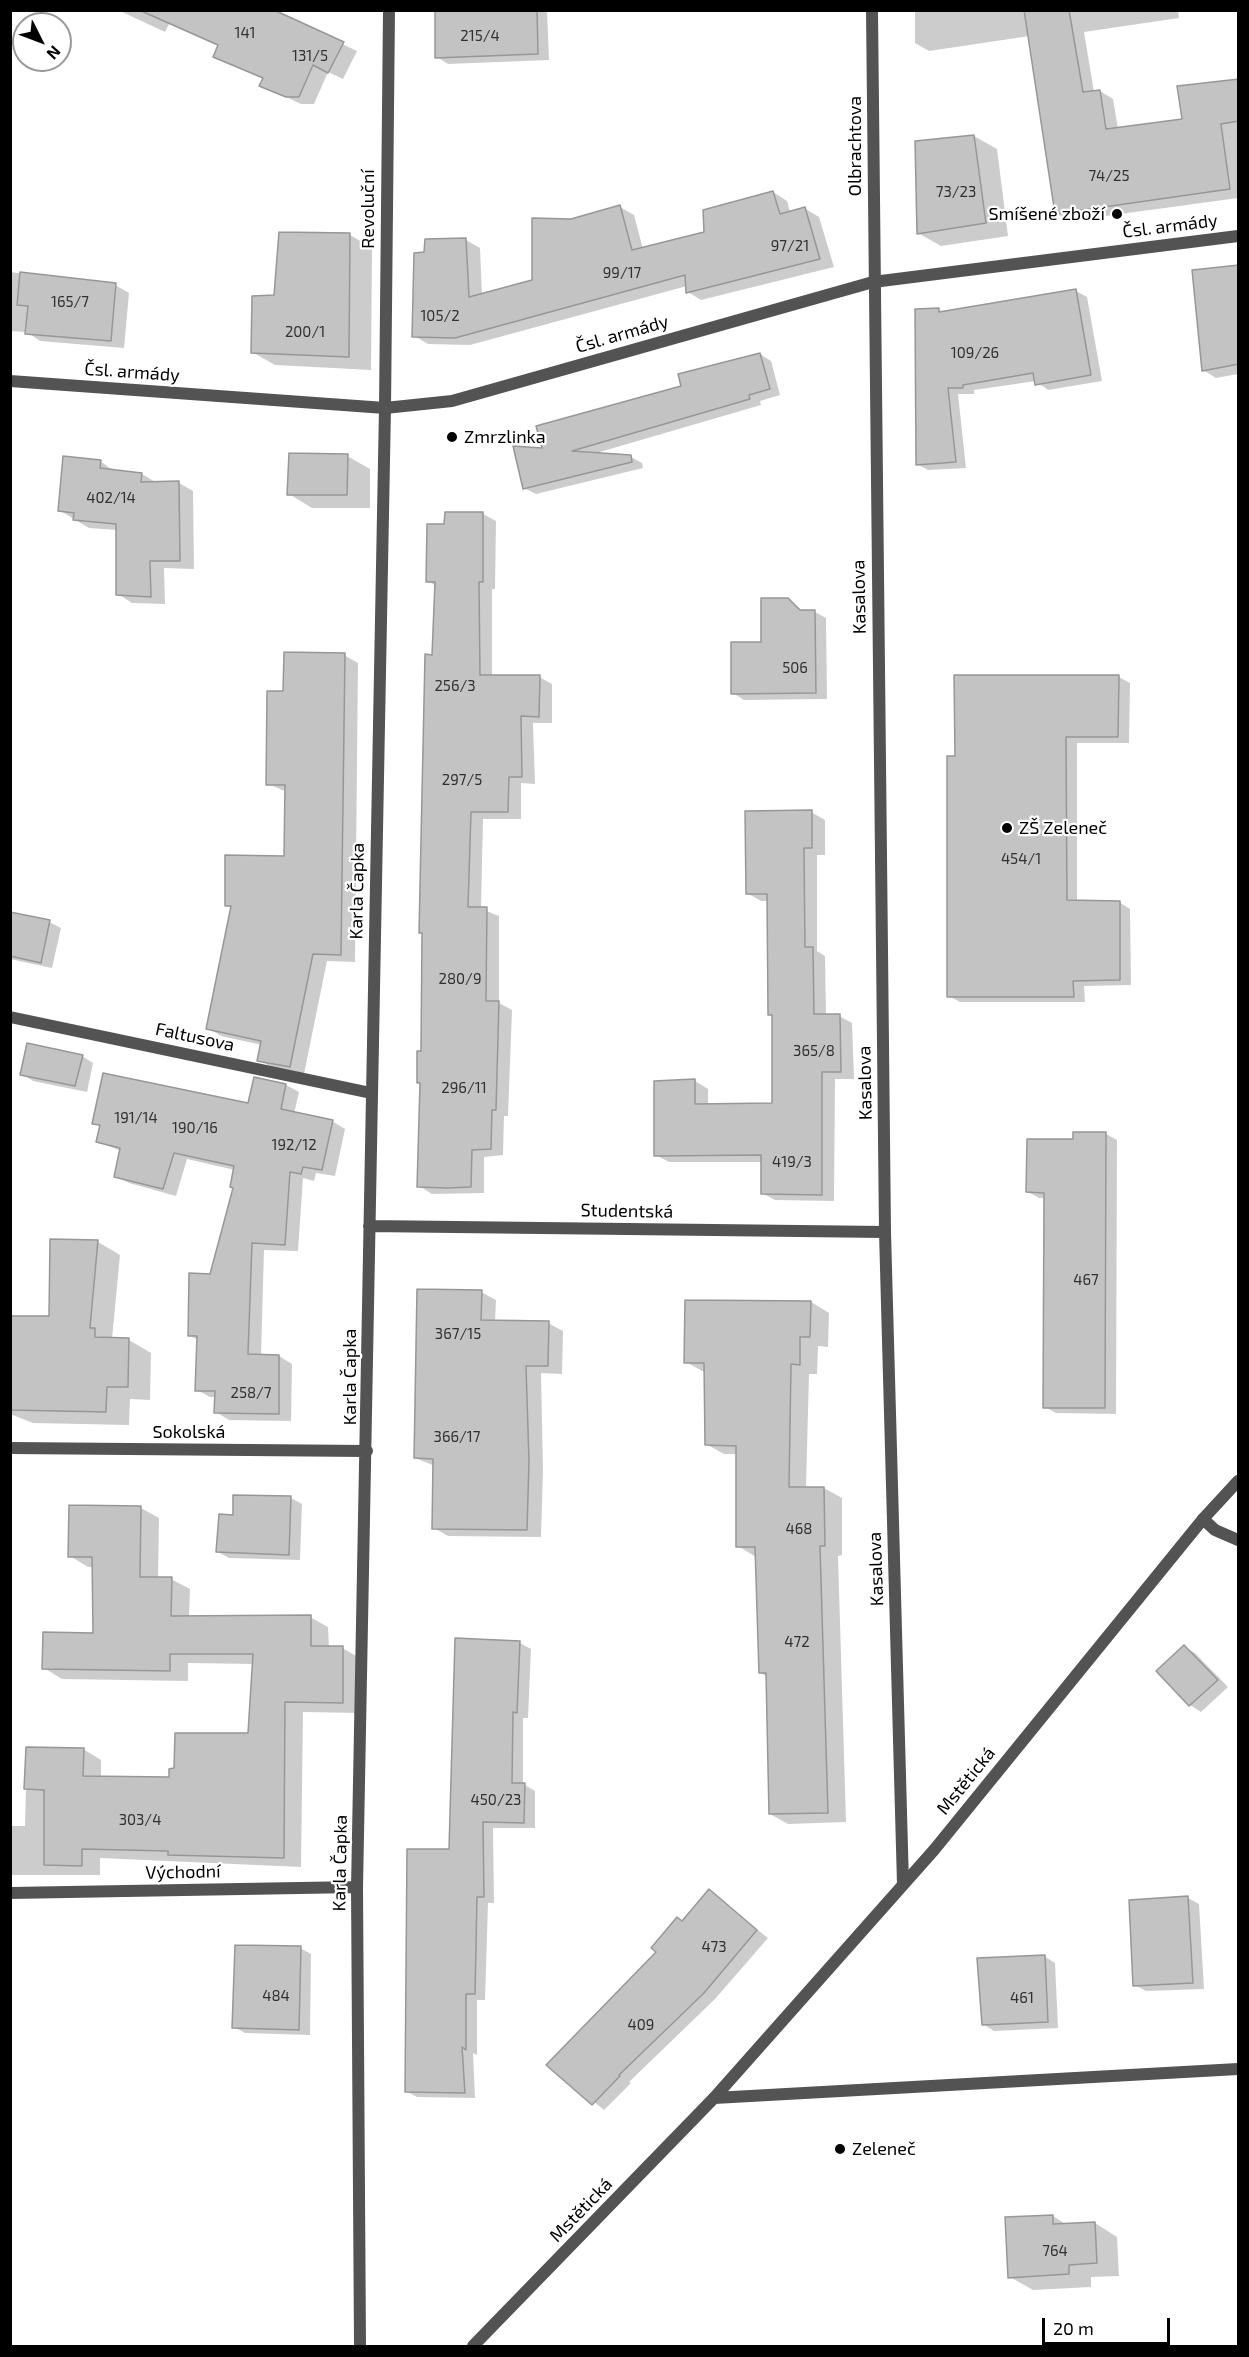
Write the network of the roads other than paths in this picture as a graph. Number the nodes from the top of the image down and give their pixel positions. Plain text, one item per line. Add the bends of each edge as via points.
1 (872, 10) edge
2 (385, 12) edge
3 (1239, 236) edge
4 (873, 282) junction
5 (10, 381) edge
6 (385, 408) junction
7 (10, 1017) edge
8 (371, 1093) junction
9 (369, 1226) junction
10 (885, 1232) junction
11 (10, 1448) edge
12 (367, 1451) junction
13 (1239, 1481) edge
14 (1203, 1519) junction
15 (1239, 1540) edge
16 (903, 1884) junction
17 (357, 1887) junction
18 (10, 1893) edge
19 (1239, 2069) edge
20 (714, 2097) junction
21 (360, 2346) edge
22 (473, 2346) edge

1 - 4 street, Olbrachtova
2 - 6 street, Revoluční
3 - 4 street, Čsl. armády
4 - 6 street, Čsl. armády via 452,401
4 - 10 street, Kasalova
5 - 6 street, Čsl. armády
6 - 8 street, Karla Čapka
7 - 8 street, Faltusova
8 - 9 street, Karla Čapka
9 - 10 street, Studentská
9 - 12 street, Karla Čapka
10 - 16 street, Kasalova
11 - 12 street, Sokolská
12 - 17 street, Karla Čapka
13 - 14 street, Mstětická
14 - 15 street via 1215,1530
14 - 16 street, Mstětická
16 - 20 street, Mstětická
17 - 18 street, Východní
17 - 21 street, Karla Čapka
19 - 20 street
20 - 22 street, Mstětická

